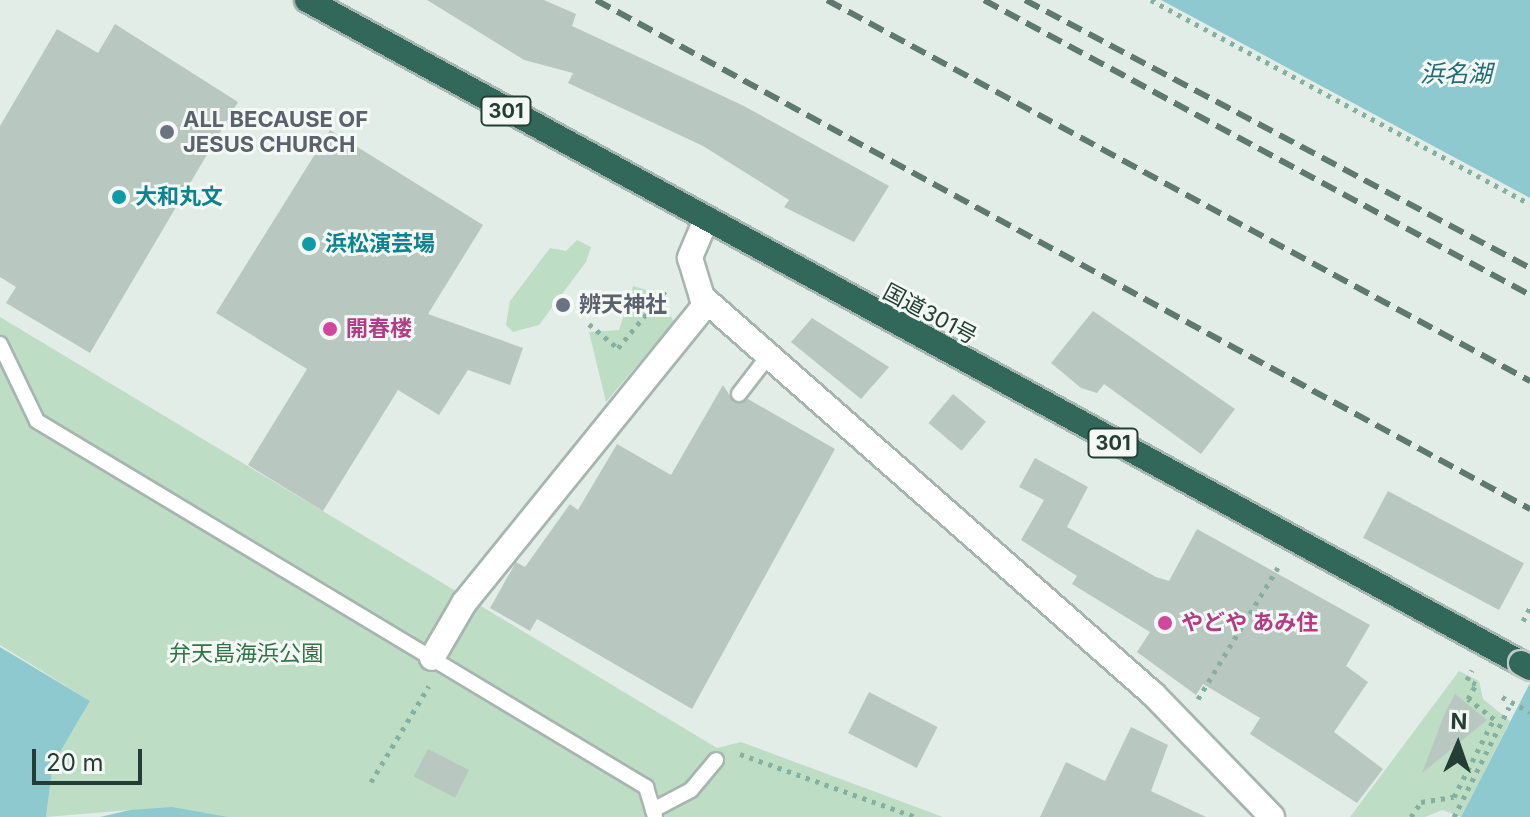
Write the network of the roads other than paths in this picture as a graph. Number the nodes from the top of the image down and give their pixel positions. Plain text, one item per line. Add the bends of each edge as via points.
1 (307, 0) edge
2 (705, 222) junction
3 (708, 302) junction
4 (0, 344) edge
5 (769, 355) junction
6 (739, 394) dead end
7 (437, 661) junction
8 (1525, 666) edge
9 (716, 760) road end
10 (654, 813) edge
11 (1272, 817) edge

1 - 2 highway, 国道301号 / 301
2 - 3 street via 690,258 695,285
2 - 8 highway, 国道301号 / 301
3 - 5 street
3 - 7 street via 464,603
4 - 7 lane via 37,421
5 - 6 lane
5 - 11 street via 1153,694
7 - 10 lane via 646,787
9 - 10 lane via 691,790

